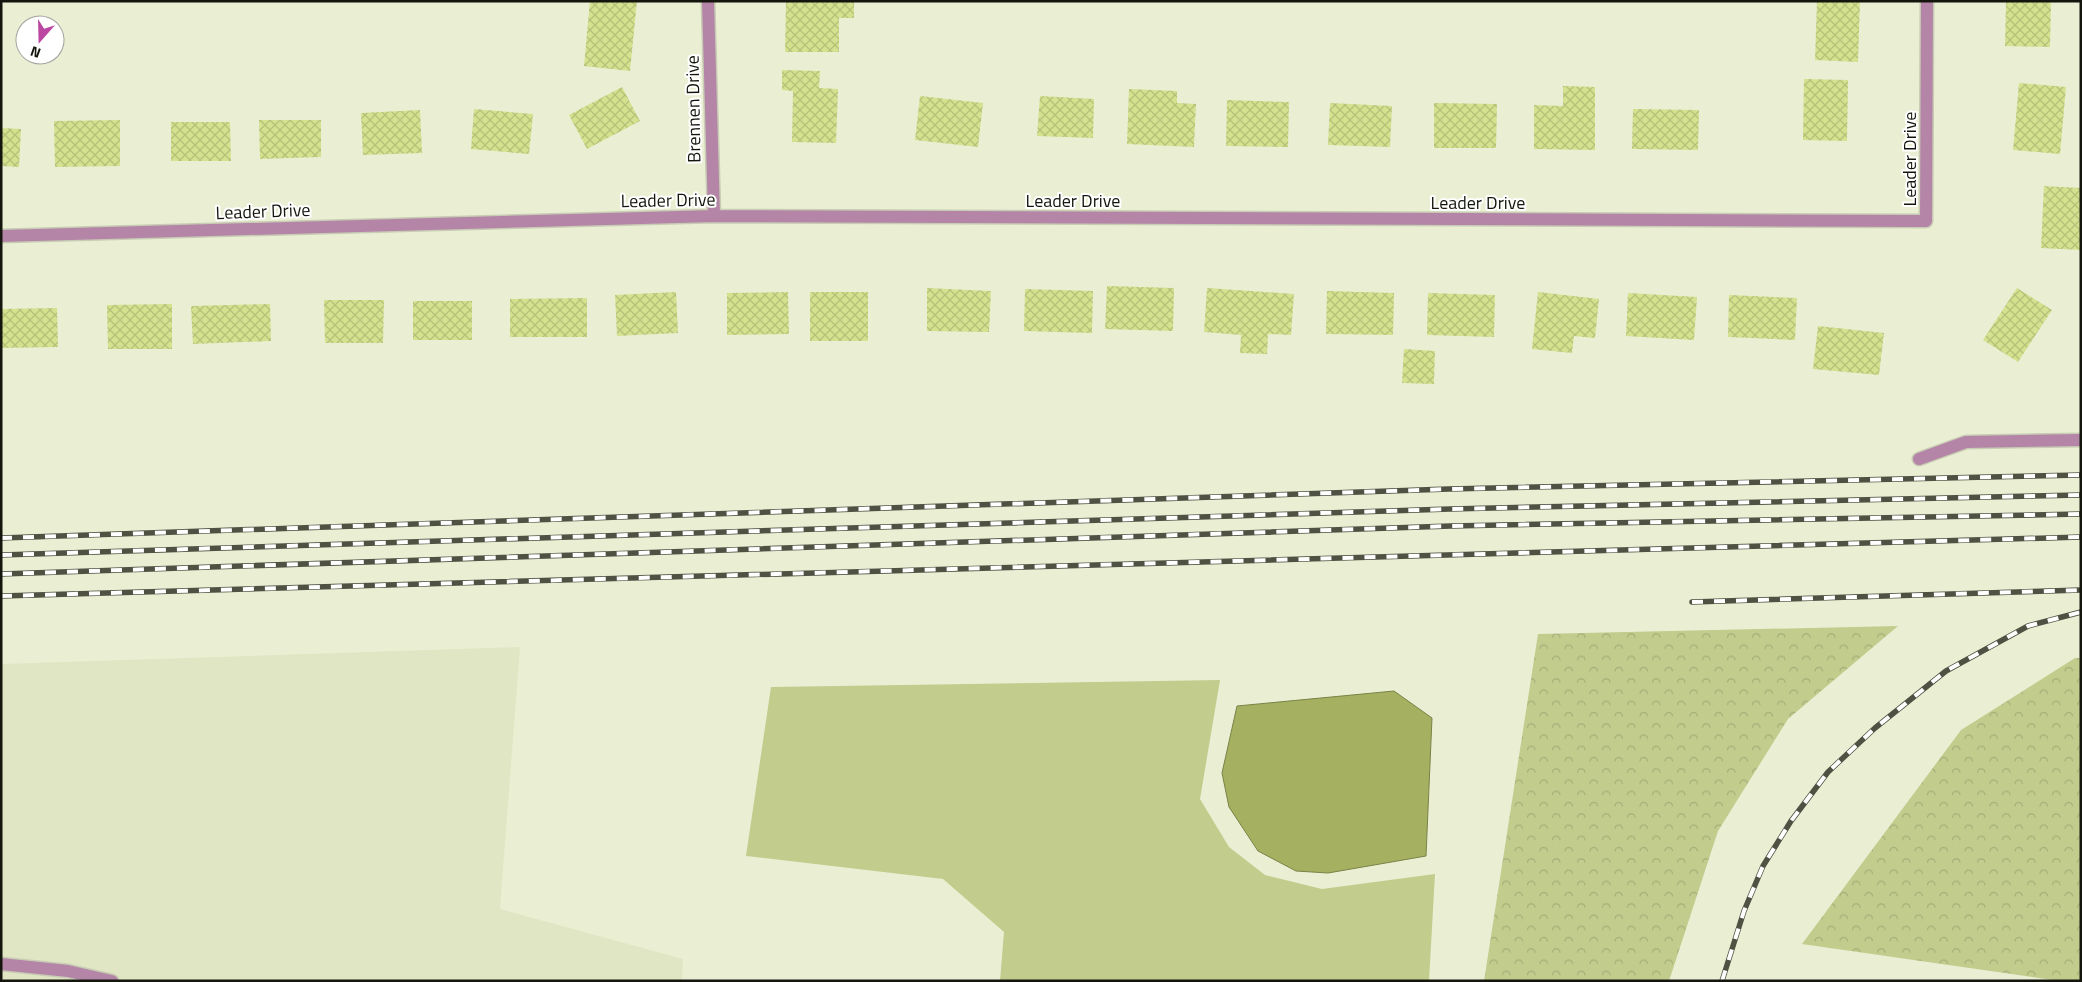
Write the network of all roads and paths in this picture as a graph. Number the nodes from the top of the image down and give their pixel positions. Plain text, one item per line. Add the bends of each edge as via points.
1 (708, 1) edge
2 (1927, 1) edge
3 (714, 216) junction
4 (1, 236) edge
5 (2081, 440) edge
6 (1919, 459) dead end
7 (1, 964) edge
8 (112, 981) edge

1 - 3 street, Brennen Drive
2 - 3 street, Leader Drive via 1926,221
3 - 4 street, Leader Drive
5 - 6 street via 1966,442
7 - 8 street via 68,971

